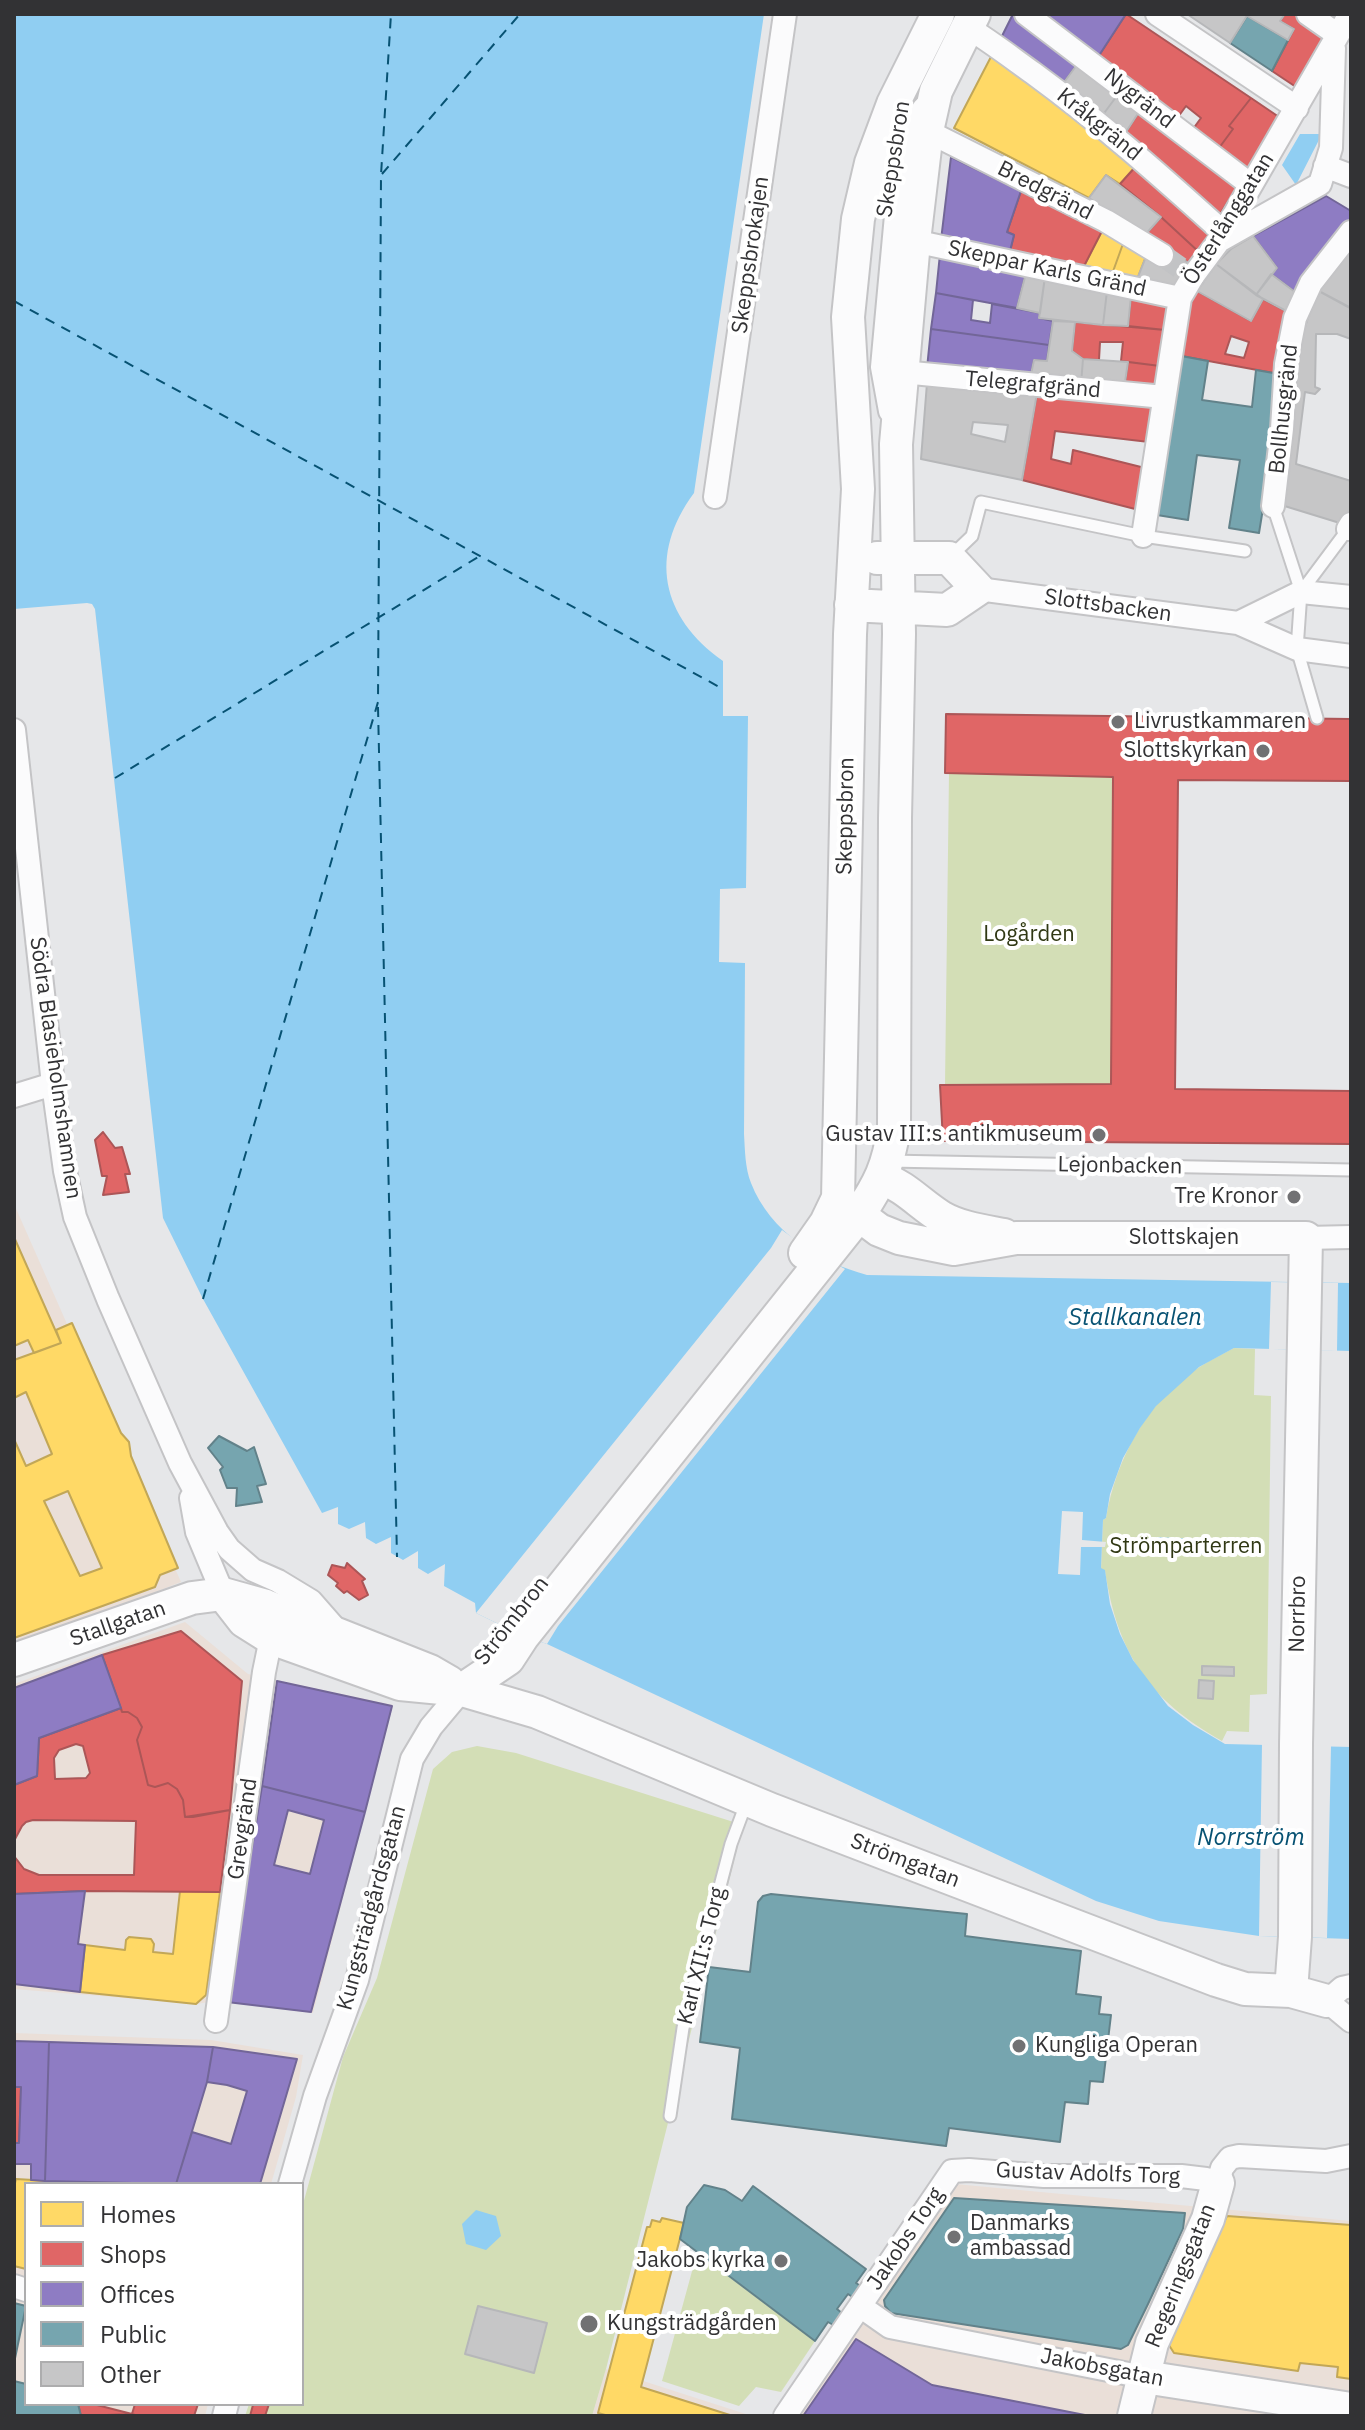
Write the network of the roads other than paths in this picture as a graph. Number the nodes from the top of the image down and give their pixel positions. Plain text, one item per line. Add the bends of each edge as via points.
1 (785, 14) edge
2 (938, 14) edge
3 (1026, 14) edge
4 (1157, 14) edge
5 (1308, 14) edge
6 (1350, 14) edge
7 (970, 21) edge
8 (1336, 39) junction
9 (936, 91) junction
10 (1297, 108) junction
11 (927, 131) junction
12 (1325, 166) junction
13 (1351, 176) edge
14 (1251, 185) junction
15 (1351, 232) edge
16 (1221, 237) junction
17 (914, 241) junction
18 (1162, 255) tunnel mouth
19 (1180, 298) junction
20 (909, 373) junction
21 (1164, 397) junction
22 (896, 444) junction
23 (715, 497) dead end
24 (1273, 506) joint
25 (1350, 526) edge
26 (1143, 536) junction
27 (1245, 551) dead end
28 (898, 558) junction
29 (949, 558) junction
30 (853, 559) junction
31 (978, 589) junction
32 (1301, 592) junction
33 (1351, 597) edge
34 (851, 605) junction
35 (899, 608) junction
36 (1238, 623) junction
37 (1297, 649) junction
38 (1351, 656) edge
39 (1317, 718) dead end
40 (14, 730) edge
41 (53, 1084) junction
42 (14, 1096) edge
43 (885, 1170) junction
44 (1351, 1170) edge
45 (831, 1229) junction
46 (1351, 1237) edge
47 (1016, 1238) junction
48 (1306, 1238) junction
49 (188, 1481) junction
50 (223, 1594) junction
51 (340, 1633) junction
52 (271, 1638) junction
53 (14, 1660) edge
54 (462, 1690) junction
55 (747, 1800) junction
56 (1291, 1991) junction
57 (1343, 2002) edge
58 (216, 2021) dead end
59 (670, 2116) dead end
60 (1351, 2156) edge
61 (952, 2171) joint
62 (291, 2182) edge
63 (1218, 2183) junction
64 (860, 2306) junction
65 (1144, 2377) junction
66 (1351, 2409) edge
67 (785, 2416) edge
68 (1134, 2416) edge

1 - 23 street, Skeppsbrokajen
2 - 30 street, Skeppsbron via 893,104 858,219 848,333 857,434
3 - 14 street, Nygränd
4 - 10 street
5 - 8 street
6 - 8 street, Österlånggatan
7 - 9 street, Skeppsbron
7 - 16 street, Kråkgränd via 1155,171
8 - 10 street, Österlånggatan
8 - 12 street via 1331,148
9 - 11 street, Skeppsbron
9 - 22 street, Skeppsbron via 913,124 900,172 882,367
10 - 14 street, Österlånggatan
11 - 17 street, Skeppsbron
11 - 18 street, Bredgränd
12 - 13 street
12 - 16 street via 1320,184
14 - 16 street, Österlånggatan
15 - 24 street, Bollhusgränd via 1311,283 1295,318
16 - 19 street, Österlånggatan via 1190,274
17 - 19 street, Skeppar Karls Gränd
17 - 20 street, Skeppsbron
19 - 21 street, Österlånggatan
20 - 21 street, Telegrafgränd
20 - 22 street, Skeppsbron
21 - 26 street, Österlånggatan
22 - 28 street, Skeppsbron
24 - 32 lane
25 - 32 lane
26 - 27 lane
26 - 29 lane via 981,502 972,536
28 - 29 street
28 - 30 street
28 - 35 street, Skeppsbron
29 - 31 street
30 - 34 street, Skeppsbron
31 - 35 street via 947,610
31 - 36 street, Slottsbacken
32 - 33 street
32 - 36 street
32 - 37 lane
34 - 35 street
34 - 45 street, Skeppsbron
35 - 43 street, Skeppsbron via 894,1128
36 - 37 street, Slottsbacken
37 - 38 street, Slottsbacken
37 - 39 lane
40 - 41 street, Södra Blasieholmshamnen
41 - 42 street
41 - 49 street, Södra Blasieholmshamnen via 75,1217
43 - 44 lane, Lejonbacken
43 - 45 street via 862,1184
43 - 47 street, Slottskajen via 945,1220
45 - 47 street, Slottskajen via 879,1230 954,1249
45 - 54 street, Strömbron via 515,1632 486,1649
46 - 48 street, Slottskajen
47 - 48 street, Slottskajen
48 - 56 street, Norrbro
49 - 50 street, Södra Blasieholmshamnen via 197,1532
49 - 51 street, Södra Blasieholmshamnen via 229,1549 253,1570 311,1601
50 - 51 street, Södra Blasieholmshamnen
50 - 52 street, Södra Blasieholmshamnen via 244,1621
50 - 53 street, Stallgatan via 192,1598
51 - 54 street, Södra Blasieholmshamnen
52 - 54 street, Södra Blasieholmshamnen via 400,1684
52 - 58 street, Grevgränd
54 - 55 street, Strömgatan via 537,1712
54 - 62 street, Kungsträdgårdsgatan via 412,1759 357,1980
55 - 56 street, Strömgatan via 1216,1980 1245,1989
55 - 59 lane, Karl XII:s Torg via 683,2028
56 - 57 street, Strömgatan
60 - 63 street via 1326,2161 1239,2156 1222,2168
61 - 63 street, Gustav Adolfs Torg via 1181,2176
61 - 64 street, Jakobs Torg
63 - 65 street, Regeringsgatan via 1208,2219 1152,2343
64 - 65 street, Jakobsgatan via 890,2327
64 - 67 street, Jakobs Torg
65 - 66 street, Jakobsgatan
65 - 68 street, Regeringsgatan

